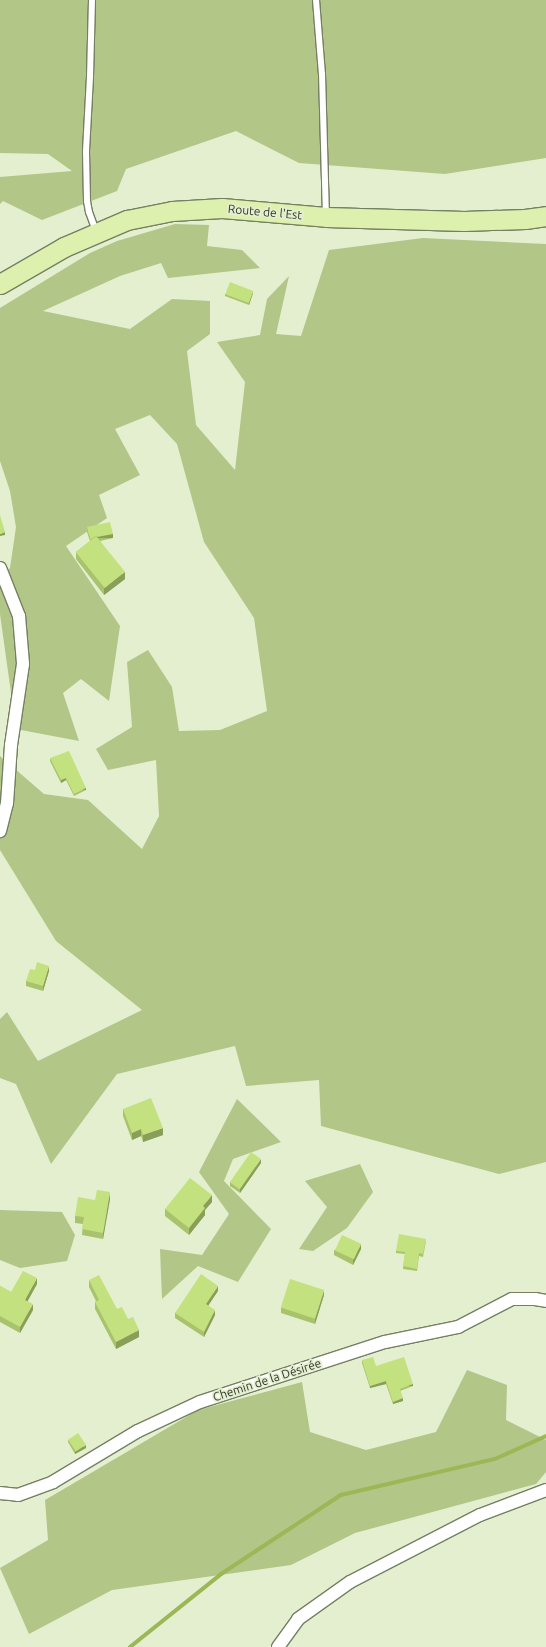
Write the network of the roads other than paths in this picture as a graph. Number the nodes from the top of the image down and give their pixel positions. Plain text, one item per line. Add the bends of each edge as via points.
1 (92, 0) edge
2 (316, 0) edge
3 (546, 216) edge
4 (326, 217) junction
5 (97, 233) junction
6 (0, 284) edge
7 (0, 568) edge
8 (0, 831) edge
9 (546, 1301) edge
10 (546, 1490) edge
11 (0, 1493) edge
12 (278, 1647) edge

1 - 5 lane via 86,152 89,212
2 - 4 lane via 322,74
3 - 4 main road, Route de l'Est via 464,221
4 - 5 main road, Route de l'Est via 222,208 172,211 127,220
5 - 6 main road, Route de l'Est via 64,247
7 - 8 street via 19,616 23,664 11,745 7,803
9 - 11 street, Chemin de la Désirée via 535,1298 512,1300 458,1327 385,1342 200,1402 138,1431 53,1482 18,1495
10 - 12 street via 480,1515 350,1582 298,1619

